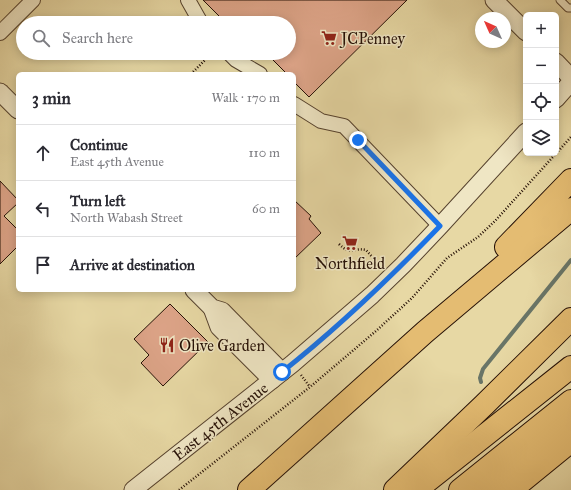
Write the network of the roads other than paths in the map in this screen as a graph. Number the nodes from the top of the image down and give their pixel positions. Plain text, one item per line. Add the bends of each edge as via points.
1 (33, 0) edge
2 (188, 0) edge
3 (494, 0) edge
4 (560, 0) edge
5 (571, 8) edge
6 (16, 16) edge
7 (16, 16) edge
8 (197, 16) edge
9 (523, 29) edge
10 (0, 32) edge
11 (236, 60) edge
12 (559, 65) edge
13 (257, 72) edge
14 (571, 78) edge
15 (571, 82) edge
16 (0, 92) edge
17 (559, 95) edge
18 (296, 105) edge
19 (16, 108) edge
20 (523, 135) edge
21 (571, 180) edge
22 (571, 209) edge
23 (440, 226) junction
24 (196, 292) edge
25 (571, 319) edge
26 (425, 332) junction
27 (571, 367) edge
28 (277, 376) junction
29 (571, 401) edge
30 (571, 422) edge
31 (571, 441) edge
32 (133, 490) edge
33 (248, 490) edge
34 (395, 490) edge
35 (416, 490) edge
36 (460, 490) edge
37 (485, 490) edge
38 (511, 490) edge

1 - 7 street
2 - 8 street
3 - 9 street
4 - 5 lane
6 - 10 street
11 - 13 street
12 - 14 street
15 - 17 street
16 - 19 street
18 - 23 street via 321,121 344,126
20 - 23 street, East 45th Avenue
21 - 26 highway via 466,285
22 - 26 highway
23 - 28 street, East 45th Avenue via 372,295
24 - 28 street via 212,308 219,327
25 - 34 highway
26 - 33 highway
27 - 35 highway
28 - 32 street, East 45th Avenue
29 - 36 highway
30 - 37 highway
31 - 38 highway

